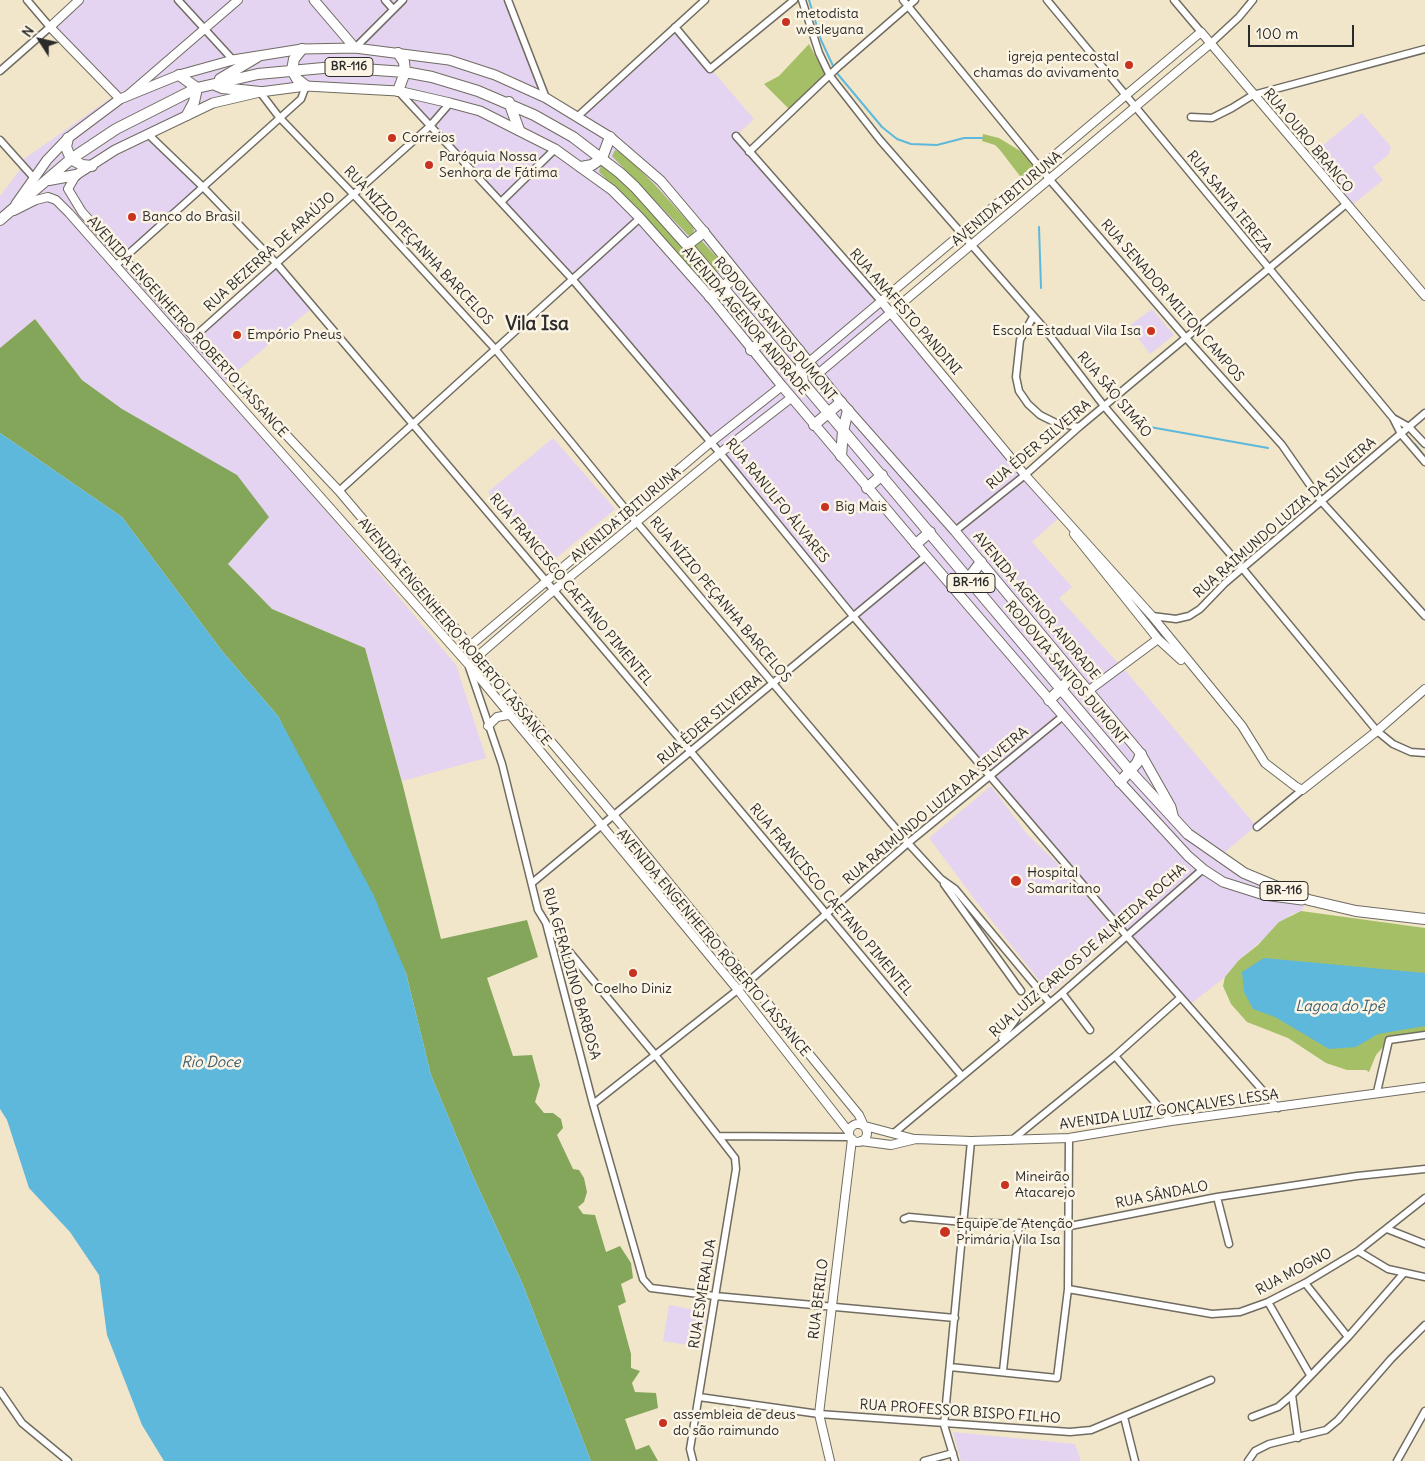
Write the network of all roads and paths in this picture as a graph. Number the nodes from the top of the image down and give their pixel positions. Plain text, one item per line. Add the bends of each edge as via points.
1 (27, 0) edge
2 (79, 0) edge
3 (178, 0) edge
4 (238, 0) edge
5 (314, 0) edge
6 (385, 0) edge
7 (403, 0) edge
8 (508, 0) edge
9 (705, 0) edge
10 (794, 0) edge
11 (802, 0) edge
12 (903, 0) edge
13 (915, 0) edge
14 (1047, 0) edge
15 (1174, 0) edge
16 (1253, 0) edge
17 (908, 6) junction
18 (393, 8) junction
19 (50, 26) junction
20 (675, 27) junction
21 (205, 29) junction
22 (1200, 32) junction
23 (1210, 44) junction
24 (355, 48) junction
25 (1425, 49) edge
26 (302, 50) junction
27 (398, 53) junction
28 (257, 57) junction
29 (233, 60) junction
30 (292, 70) junction
31 (0, 71) edge
32 (405, 72) junction
33 (179, 75) junction
34 (830, 76) junction
35 (214, 85) junction
36 (306, 86) junction
37 (197, 88) junction
38 (398, 91) junction
39 (260, 92) junction
40 (1253, 95) junction
41 (1126, 96) junction
42 (123, 98) junction
43 (546, 98) junction
44 (509, 102) junction
45 (450, 103) junction
46 (1136, 107) junction
47 (187, 115) junction
48 (279, 117) junction
49 (576, 117) junction
50 (1191, 117) dead end
51 (430, 126) junction
52 (519, 130) junction
53 (148, 134) junction
54 (736, 136) dead end
55 (610, 137) junction
56 (68, 138) junction
57 (0, 140) edge
58 (555, 148) junction
59 (749, 152) junction
60 (602, 158) junction
61 (71, 159) junction
62 (92, 166) junction
63 (582, 167) junction
64 (1039, 167) junction
65 (76, 175) junction
66 (34, 178) junction
67 (1050, 180) junction
68 (45, 181) junction
69 (202, 186) junction
70 (354, 195) junction
71 (501, 202) junction
72 (1345, 205) junction
73 (12, 210) junction
74 (640, 218) junction
75 (0, 220) edge
76 (704, 232) junction
77 (962, 232) junction
78 (687, 245) junction
79 (971, 245) junction
80 (124, 258) junction
81 (277, 264) junction
82 (115, 266) junction
83 (1268, 270) junction
84 (738, 275) junction
85 (573, 280) junction
86 (723, 288) junction
87 (1425, 296) edge
88 (710, 297) junction
89 (881, 301) junction
90 (891, 313) junction
91 (1034, 317) junction
92 (194, 337) junction
93 (766, 338) junction
94 (1186, 338) junction
95 (496, 350) junction
96 (751, 350) junction
97 (799, 350) junction
98 (809, 362) junction
99 (818, 373) junction
100 (803, 382) junction
101 (782, 386) junction
102 (791, 398) junction
103 (841, 402) junction
104 (1104, 406) junction
105 (848, 410) junction
106 (829, 413) junction
107 (1425, 413) edge
108 (1393, 418) junction
109 (413, 424) junction
110 (814, 425) junction
111 (1079, 426) junction
112 (1410, 427) junction
113 (843, 431) junction
114 (1401, 434) junction
115 (711, 442) junction
116 (1425, 444) edge
117 (720, 452) junction
118 (841, 456) junction
119 (1425, 462) edge
120 (1026, 475) junction
121 (882, 476) junction
122 (867, 488) junction
123 (339, 491) junction
124 (1321, 501) junction
125 (1053, 504) junction
126 (628, 512) junction
127 (637, 522) junction
128 (955, 531) junction
129 (930, 532) junction
130 (916, 544) junction
131 (926, 556) junction
132 (982, 562) junction
133 (1243, 569) junction
134 (968, 579) junction
135 (547, 581) junction
136 (418, 586) junction
137 (554, 590) junction
138 (408, 596) junction
139 (853, 616) junction
140 (1152, 616) junction
141 (1425, 616) edge
142 (1158, 639) junction
143 (471, 646) junction
144 (480, 656) junction
145 (469, 665) junction
146 (1073, 674) junction
147 (1202, 678) junction
148 (774, 683) junction
149 (1062, 688) junction
150 (1425, 689) edge
151 (1088, 691) junction
152 (1049, 700) junction
153 (508, 715) junction
154 (1063, 716) junction
155 (488, 726) junction
156 (1376, 731) junction
157 (691, 752) junction
158 (1425, 753) edge
159 (1141, 754) junction
160 (1130, 771) junction
161 (991, 777) junction
162 (1120, 782) junction
163 (1302, 790) junction
164 (613, 815) junction
165 (1174, 819) junction
166 (600, 826) junction
167 (1258, 827) dead end
168 (908, 843) junction
169 (1203, 869) junction
170 (941, 878) junction
171 (532, 883) junction
172 (1309, 900) junction
173 (826, 914) junction
174 (1425, 919) edge
175 (546, 923) junction
176 (1126, 935) junction
177 (750, 981) junction
178 (738, 990) junction
179 (1021, 991) dead end
180 (1062, 993) junction
181 (1180, 998) junction
182 (1050, 1003) junction
183 (1016, 1020) dead end
184 (1090, 1030) dead end
185 (1425, 1035) edge
186 (990, 1052) junction
187 (810, 1055) junction
188 (656, 1056) junction
189 (1115, 1056) junction
190 (798, 1066) junction
191 (961, 1075) junction
192 (1425, 1087) edge
193 (1377, 1092) junction
194 (593, 1104) junction
195 (1278, 1108) junction
196 (1171, 1121) junction
197 (864, 1126) junction
198 (894, 1133) junction
199 (718, 1136) junction
200 (851, 1136) junction
201 (1069, 1138) junction
202 (916, 1139) junction
203 (1012, 1140) junction
204 (861, 1141) junction
205 (971, 1141) junction
206 (1425, 1169) edge
207 (1218, 1197) junction
208 (1425, 1198) edge
209 (904, 1219) dead end
210 (963, 1222) junction
211 (1019, 1223) junction
212 (1070, 1226) junction
213 (1387, 1228) junction
214 (1230, 1244) dead end
215 (1425, 1244) edge
216 (1358, 1251) junction
217 (1403, 1274) junction
218 (1425, 1276) edge
219 (1305, 1283) junction
220 (1068, 1289) junction
221 (715, 1296) junction
222 (1268, 1302) junction
223 (830, 1308) junction
224 (955, 1318) junction
225 (1425, 1325) edge
226 (1348, 1337) junction
227 (950, 1367) junction
228 (1003, 1371) junction
229 (1310, 1375) junction
230 (1211, 1380) dead end
231 (0, 1391) edge
232 (1292, 1395) junction
233 (699, 1397) junction
234 (1425, 1411) edge
235 (819, 1414) junction
236 (1124, 1417) junction
237 (1252, 1417) dead end
238 (944, 1425) junction
239 (1298, 1438) junction
240 (953, 1453) junction
241 (68, 1461) edge
242 (693, 1461) edge
243 (830, 1461) edge
244 (924, 1461) edge
245 (955, 1461) edge
246 (1135, 1461) edge
247 (1248, 1461) edge
248 (1396, 1461) edge

1 - 19 street
2 - 19 street
3 - 21 street
4 - 21 street
5 - 24 main road
6 - 18 street
7 - 18 street
8 - 43 street
9 - 20 street
10 - 20 street via 710,69
11 - 34 street, RUA SÃO SIMÃO
12 - 17 street, RUA SENADOR MILTON CAMPOS
13 - 17 street
14 - 41 street, RUA SANTA TEREZA
15 - 22 street, RUA OURO BRANCO
16 - 23 street
17 - 34 street
17 - 64 street, RUA SENADOR MILTON CAMPOS
18 - 24 street
19 - 31 street
19 - 42 street
20 - 49 street
21 - 29 street
21 - 42 street
22 - 23 street, RUA OURO BRANCO
22 - 41 street, AVENIDA IBITURUNA
23 - 40 street, RUA OURO BRANCO
23 - 46 street, AVENIDA IBITURUNA
24 - 26 main road, AVENIDA AGENOR ANDRADE
24 - 27 main road, AVENIDA AGENOR ANDRADE
25 - 40 street
26 - 28 main road, AVENIDA AGENOR ANDRADE
26 - 30 highway via 294,59
27 - 32 highway via 404,62
27 - 43 main road, AVENIDA AGENOR ANDRADE via 449,60 495,75
28 - 29 main road, AVENIDA AGENOR ANDRADE
28 - 35 highway
29 - 33 main road, AVENIDA AGENOR ANDRADE
30 - 32 highway, RODOVIA SANTOS DUMONT / BR-116 via 334,66
30 - 35 highway, RODOVIA SANTOS DUMONT / BR-116
30 - 36 highway
32 - 38 highway
32 - 44 highway, RODOVIA SANTOS DUMONT / BR-116 via 432,77
33 - 37 highway
33 - 42 main road, AVENIDA AGENOR ANDRADE
34 - 59 street
34 - 77 street, RUA SÃO SIMÃO via 880,140
35 - 37 highway, RODOVIA SANTOS DUMONT / BR-116
35 - 39 highway
36 - 38 main road, AVENIDA AGENOR ANDRADE
36 - 39 main road, AVENIDA AGENOR ANDRADE
36 - 48 street via 301,99
37 - 47 highway
37 - 61 highway, RODOVIA SANTOS DUMONT / BR-116 via 116,129
38 - 45 main road, AVENIDA AGENOR ANDRADE
38 - 51 street, RUA RANULFO ÁLVARES
39 - 47 main road, AVENIDA AGENOR ANDRADE via 213,103
39 - 48 street, RUA NÍZIO PEÇANHA BARCELOS
40 - 50 street via 1218,115 1206,119
40 - 72 street, RUA OURO BRANCO
41 - 46 street, RUA SANTA TEREZA
41 - 64 street, AVENIDA IBITURUNA
42 - 56 main road, AVENIDA AGENOR ANDRADE
43 - 49 main road, AVENIDA AGENOR ANDRADE
44 - 52 highway
44 - 60 highway, RODOVIA SANTOS DUMONT / BR-116
45 - 51 street, RUA BEZERRA DE ARAÚJO
45 - 52 main road, AVENIDA AGENOR ANDRADE via 480,111
46 - 67 street, AVENIDA IBITURUNA
46 - 83 street, RUA SANTA TEREZA
47 - 53 main road, AVENIDA AGENOR ANDRADE
48 - 69 street
48 - 70 street, RUA NÍZIO PEÇANHA BARCELOS
49 - 55 main road, AVENIDA AGENOR ANDRADE
51 - 70 street, RUA BEZERRA DE ARAÚJO
51 - 71 street, RUA RANULFO ÁLVARES
52 - 58 main road, AVENIDA AGENOR ANDRADE
53 - 62 main road, AVENIDA AGENOR ANDRADE via 114,150
53 - 69 street, RUA FRANCISCO CAETANO PIMENTEL
54 - 59 street, RUA ANAFESTO PANDINI
55 - 60 highway
55 - 76 main road, AVENIDA AGENOR ANDRADE via 661,181
56 - 61 highway via 66,147
56 - 66 main road, AVENIDA AGENOR ANDRADE
57 - 66 street
58 - 63 main road, AVENIDA AGENOR ANDRADE
58 - 71 street
59 - 89 street, RUA ANAFESTO PANDINI
60 - 63 highway
60 - 78 highway, RODOVIA SANTOS DUMONT / BR-116 via 635,187
61 - 62 highway
61 - 68 highway, RODOVIA SANTOS DUMONT / BR-116
62 - 65 main road, AVENIDA AGENOR ANDRADE
63 - 74 main road, AVENIDA AGENOR ANDRADE via 612,190
64 - 67 street, RUA SENADOR MILTON CAMPOS
64 - 77 street, AVENIDA IBITURUNA
65 - 68 highway
65 - 80 street, AVENIDA ENGENHEIRO ROBERTO LASSANCE via 68,189 72,198
66 - 73 main road, AVENIDA AGENOR ANDRADE
67 - 79 street, AVENIDA IBITURUNA
67 - 94 street, RUA SENADOR MILTON CAMPOS
68 - 73 highway, RODOVIA SANTOS DUMONT / BR-116
69 - 80 street
69 - 81 street, RUA FRANCISCO CAETANO PIMENTEL
70 - 81 street, RUA BEZERRA DE ARAÚJO
70 - 95 street, RUA NÍZIO PEÇANHA BARCELOS
71 - 85 street, RUA RANULFO ÁLVARES
72 - 83 street, RUA ÉDER SILVEIRA
72 - 87 street, RUA OURO BRANCO
73 - 75 highway, RODOVIA SANTOS DUMONT / BR-116
73 - 82 street, AVENIDA ENGENHEIRO ROBERTO LASSANCE via 48,197 56,200
74 - 85 street
74 - 88 main road, AVENIDA AGENOR ANDRADE
76 - 78 highway
76 - 84 main road, AVENIDA AGENOR ANDRADE
77 - 79 street, RUA SÃO SIMÃO
77 - 89 street, AVENIDA IBITURUNA
78 - 86 highway, RODOVIA SANTOS DUMONT / BR-116
79 - 90 street, AVENIDA IBITURUNA
79 - 91 street, RUA SÃO SIMÃO
80 - 82 street
80 - 92 street, AVENIDA ENGENHEIRO ROBERTO LASSANCE
81 - 92 street, RUA BEZERRA DE ARAÚJO
81 - 109 street, RUA FRANCISCO CAETANO PIMENTEL
82 - 138 street, AVENIDA ENGENHEIRO ROBERTO LASSANCE
83 - 94 street, RUA ÉDER SILVEIRA
83 - 108 street, RUA SANTA TEREZA
84 - 86 highway
84 - 97 main road, AVENIDA AGENOR ANDRADE
85 - 95 street
85 - 115 street, RUA RANULFO ÁLVARES
86 - 88 highway
86 - 93 highway, RODOVIA SANTOS DUMONT / BR-116
88 - 96 main road, AVENIDA AGENOR ANDRADE
89 - 90 street, RUA ANAFESTO PANDINI
89 - 98 street, AVENIDA IBITURUNA
90 - 99 street, AVENIDA IBITURUNA
90 - 120 street, RUA ANAFESTO PANDINI
91 - 104 street, RUA SÃO SIMÃO
91 - 111 street via 1020,340 1016,377 1019,391 1040,415 1056,423
92 - 123 street, AVENIDA ENGENHEIRO ROBERTO LASSANCE
93 - 96 highway
93 - 100 highway, RODOVIA SANTOS DUMONT / BR-116
94 - 104 street, RUA ÉDER SILVEIRA
94 - 124 street, RUA SENADOR MILTON CAMPOS via 1282,444
95 - 109 street
95 - 126 street, RUA NÍZIO PEÇANHA BARCELOS
96 - 101 main road, AVENIDA AGENOR ANDRADE
97 - 98 main road, AVENIDA AGENOR ANDRADE
97 - 100 highway
98 - 99 main road, AVENIDA AGENOR ANDRADE
99 - 103 main road, AVENIDA AGENOR ANDRADE
100 - 106 highway, RODOVIA SANTOS DUMONT / BR-116
101 - 102 main road, AVENIDA AGENOR ANDRADE
101 - 115 street, AVENIDA IBITURUNA
102 - 110 main road, AVENIDA AGENOR ANDRADE
102 - 117 street, AVENIDA IBITURUNA
103 - 105 main road, AVENIDA AGENOR ANDRADE
103 - 106 highway
104 - 111 street, RUA ÉDER SILVEIRA
104 - 133 street, RUA SÃO SIMÃO
105 - 113 highway
105 - 128 main road, AVENIDA AGENOR ANDRADE
106 - 110 highway
106 - 113 highway, RODOVIA SANTOS DUMONT / BR-116
107 - 112 street, RUA RAIMUNDO LUZIA DA SILVEIRA
108 - 112 street, RUA SANTA TEREZA
108 - 114 street, RUA SANTA TEREZA
109 - 123 street
109 - 135 street, RUA FRANCISCO CAETANO PIMENTEL
110 - 118 main road, AVENIDA AGENOR ANDRADE
111 - 120 street, RUA ÉDER SILVEIRA
112 - 114 street, RUA RAIMUNDO LUZIA DA SILVEIRA
112 - 116 street, RUA SANTA TEREZA
113 - 118 highway
113 - 121 highway, RODOVIA SANTOS DUMONT / BR-116
114 - 119 street, RUA SANTA TEREZA
114 - 124 street, RUA RAIMUNDO LUZIA DA SILVEIRA
115 - 117 street, RUA RANULFO ÁLVARES
115 - 126 street, AVENIDA IBITURUNA
117 - 127 street, AVENIDA IBITURUNA
117 - 139 street, RUA RANULFO ÁLVARES
118 - 122 main road, AVENIDA AGENOR ANDRADE
120 - 125 street, RUA ANAFESTO PANDINI
120 - 128 street, RUA ÉDER SILVEIRA
121 - 122 highway
121 - 129 highway, RODOVIA SANTOS DUMONT / BR-116
122 - 130 main road, AVENIDA AGENOR ANDRADE
123 - 136 street, AVENIDA ENGENHEIRO ROBERTO LASSANCE
124 - 133 street, RUA RAIMUNDO LUZIA DA SILVEIRA
124 - 141 street, RUA SENADOR MILTON CAMPOS
125 - 140 street, RUA ANAFESTO PANDINI
125 - 142 street, RUA ANAFESTO PANDINI via 1088,554
126 - 127 street, RUA NÍZIO PEÇANHA BARCELOS
126 - 135 street, AVENIDA IBITURUNA
127 - 137 street, AVENIDA IBITURUNA
127 - 148 street, RUA NÍZIO PEÇANHA BARCELOS
128 - 132 main road, AVENIDA AGENOR ANDRADE
129 - 130 highway
129 - 134 highway, RODOVIA SANTOS DUMONT / BR-116
130 - 131 main road, AVENIDA AGENOR ANDRADE
131 - 139 street, RUA ÉDER SILVEIRA
131 - 152 main road, AVENIDA AGENOR ANDRADE
132 - 134 highway
132 - 146 main road, AVENIDA AGENOR ANDRADE
133 - 140 street, RUA RAIMUNDO LUZIA DA SILVEIRA via 1189,616 1176,619
133 - 156 street, RUA SÃO SIMÃO
134 - 149 highway, RODOVIA SANTOS DUMONT / BR-116
135 - 137 street, RUA FRANCISCO CAETANO PIMENTEL
135 - 143 street, AVENIDA IBITURUNA
136 - 138 street
136 - 143 street, AVENIDA ENGENHEIRO ROBERTO LASSANCE
137 - 144 street, AVENIDA IBITURUNA
137 - 157 street, RUA FRANCISCO CAETANO PIMENTEL
138 - 145 street, AVENIDA ENGENHEIRO ROBERTO LASSANCE
139 - 148 street, RUA ÉDER SILVEIRA
139 - 161 street, RUA RANULFO ÁLVARES
140 - 147 street, RUA ANAFESTO PANDINI
142 - 147 street, RUA ANAFESTO PANDINI
142 - 151 street
143 - 144 street, AVENIDA ENGENHEIRO ROBERTO LASSANCE
144 - 164 street, AVENIDA ENGENHEIRO ROBERTO LASSANCE
145 - 153 street, AVENIDA ENGENHEIRO ROBERTO LASSANCE
145 - 155 street, RUA GERALDINO BARBOSA
146 - 149 highway
146 - 151 main road, AVENIDA AGENOR ANDRADE
147 - 163 street, RUA ANAFESTO PANDINI via 1242,726 1265,762
148 - 157 street, RUA ÉDER SILVEIRA
148 - 168 street, RUA NÍZIO PEÇANHA BARCELOS
149 - 152 highway
149 - 160 highway, RODOVIA SANTOS DUMONT / BR-116
150 - 156 street
151 - 159 main road, AVENIDA AGENOR ANDRADE
152 - 154 main road, AVENIDA AGENOR ANDRADE
153 - 155 street via 497,717
153 - 166 street, AVENIDA ENGENHEIRO ROBERTO LASSANCE
154 - 161 street, RUA RAIMUNDO LUZIA DA SILVEIRA
154 - 162 main road, AVENIDA AGENOR ANDRADE
155 - 171 street, RUA GERALDINO BARBOSA via 502,764
156 - 158 street, RUA SÃO SIMÃO via 1393,744 1411,752
156 - 163 street
157 - 164 street, RUA ÉDER SILVEIRA
157 - 173 street, RUA FRANCISCO CAETANO PIMENTEL
159 - 160 highway
159 - 165 main road, AVENIDA AGENOR ANDRADE via 1171,807
160 - 162 highway
160 - 165 highway, RODOVIA SANTOS DUMONT / BR-116
161 - 168 street, RUA RAIMUNDO LUZIA DA SILVEIRA
161 - 176 street, RUA RANULFO ÁLVARES
162 - 169 main road, AVENIDA AGENOR ANDRADE
163 - 167 street
164 - 166 street, RUA ÉDER SILVEIRA
164 - 177 street, AVENIDA ENGENHEIRO ROBERTO LASSANCE
165 - 172 highway, RODOVIA SANTOS DUMONT / BR-116 via 1230,865
166 - 171 street, RUA ÉDER SILVEIRA
166 - 178 street, AVENIDA ENGENHEIRO ROBERTO LASSANCE
168 - 170 street, RUA NÍZIO PEÇANHA BARCELOS
168 - 173 street, RUA RAIMUNDO LUZIA DA SILVEIRA
169 - 172 main road, AVENIDA AGENOR ANDRADE via 1223,882 1264,895
169 - 176 street, RUA LUIZ CARLOS DE ALMEIDA ROCHA
170 - 179 street, RUA NÍZIO PEÇANHA BARCELOS
170 - 182 street, RUA NÍZIO PEÇANHA BARCELOS via 955,889
171 - 175 street, RUA GERALDINO BARBOSA via 538,910
172 - 174 highway, RODOVIA SANTOS DUMONT / BR-116 via 1356,911
173 - 177 street, RUA RAIMUNDO LUZIA DA SILVEIRA
173 - 191 street, RUA FRANCISCO CAETANO PIMENTEL
175 - 188 street, RUA ESMERALDA
175 - 194 street, RUA GERALDINO BARBOSA
176 - 180 street, RUA LUIZ CARLOS DE ALMEIDA ROCHA
176 - 181 street, RUA RANULFO ÁLVARES
177 - 178 street, RUA RAIMUNDO LUZIA DA SILVEIRA
177 - 187 street, AVENIDA ENGENHEIRO ROBERTO LASSANCE
178 - 188 street, RUA RAIMUNDO LUZIA DA SILVEIRA
178 - 190 street, AVENIDA ENGENHEIRO ROBERTO LASSANCE
180 - 182 street, RUA LUIZ CARLOS DE ALMEIDA ROCHA
180 - 184 street
181 - 189 street
181 - 195 street, RUA RANULFO ÁLVARES
182 - 186 street, RUA LUIZ CARLOS DE ALMEIDA ROCHA
183 - 186 street, RUA LUIZ CARLOS DE ALMEIDA ROCHA
185 - 193 street via 1389,1040
186 - 191 street, RUA LUIZ CARLOS DE ALMEIDA ROCHA
187 - 190 street
187 - 197 street, AVENIDA ENGENHEIRO ROBERTO LASSANCE via 859,1115
188 - 194 street, RUA RAIMUNDO LUZIA DA SILVEIRA
188 - 199 street, RUA ESMERALDA
189 - 196 street
189 - 203 street
190 - 200 street, AVENIDA ENGENHEIRO ROBERTO LASSANCE
191 - 198 street, RUA LUIZ CARLOS DE ALMEIDA ROCHA
192 - 193 street, AVENIDA LUIZ GONÇALVES LESSA
193 - 195 street, AVENIDA LUIZ GONÇALVES LESSA
194 - 221 street, RUA GERALDINO BARBOSA via 643,1279 651,1288
195 - 196 street, AVENIDA LUIZ GONÇALVES LESSA
196 - 201 street, AVENIDA LUIZ GONÇALVES LESSA
197 - 198 street, AVENIDA LUIZ GONÇALVES LESSA
197 - 200 street via 854,1125
197 - 204 street via 867,1135
198 - 202 street, AVENIDA LUIZ GONÇALVES LESSA
199 - 200 street
199 - 221 street, RUA ESMERALDA via 735,1158 736,1169
200 - 204 street, AVENIDA LUIZ GONÇALVES LESSA
200 - 223 street, RUA BERILO
201 - 203 street, AVENIDA LUIZ GONÇALVES LESSA
201 - 212 street
202 - 204 street, AVENIDA LUIZ GONÇALVES LESSA via 891,1144
202 - 205 street, AVENIDA LUIZ GONÇALVES LESSA
203 - 205 street, AVENIDA LUIZ GONÇALVES LESSA
205 - 210 street
206 - 207 street, RUA SÂNDALO
207 - 212 street, RUA SÂNDALO
207 - 214 street
208 - 213 street, RUA MOGNO
209 - 210 street, RUA SÂNDALO via 909,1216
210 - 211 street, RUA SÂNDALO
210 - 224 street
211 - 212 street, RUA SÂNDALO
211 - 228 street
212 - 220 street
213 - 215 street
213 - 216 street, RUA MOGNO
216 - 217 street
216 - 219 street, RUA MOGNO
217 - 218 street
217 - 226 street
219 - 222 street, RUA MOGNO
219 - 226 street
220 - 222 street, RUA MOGNO via 1212,1314 1240,1312
220 - 228 street via 1057,1378
221 - 223 street
221 - 233 street, RUA ESMERALDA
222 - 229 street
223 - 224 street
223 - 235 street, RUA BERILO
224 - 227 street
225 - 239 street via 1338,1420 1321,1432
226 - 229 street
227 - 228 street
227 - 238 street
229 - 232 street
230 - 236 street, RUA PROFESSOR BISPO FILHO
231 - 241 street via 22,1423
232 - 237 street via 1278,1407
232 - 239 street
233 - 235 street, RUA PROFESSOR BISPO FILHO
233 - 242 street, RUA ESMERALDA via 690,1449
234 - 248 street
235 - 238 street, RUA PROFESSOR BISPO FILHO
235 - 243 street, RUA BERILO
236 - 238 street, RUA PROFESSOR BISPO FILHO via 1091,1430 1070,1432
236 - 246 street
238 - 240 street
239 - 247 street via 1258,1449
240 - 244 street
240 - 245 street

